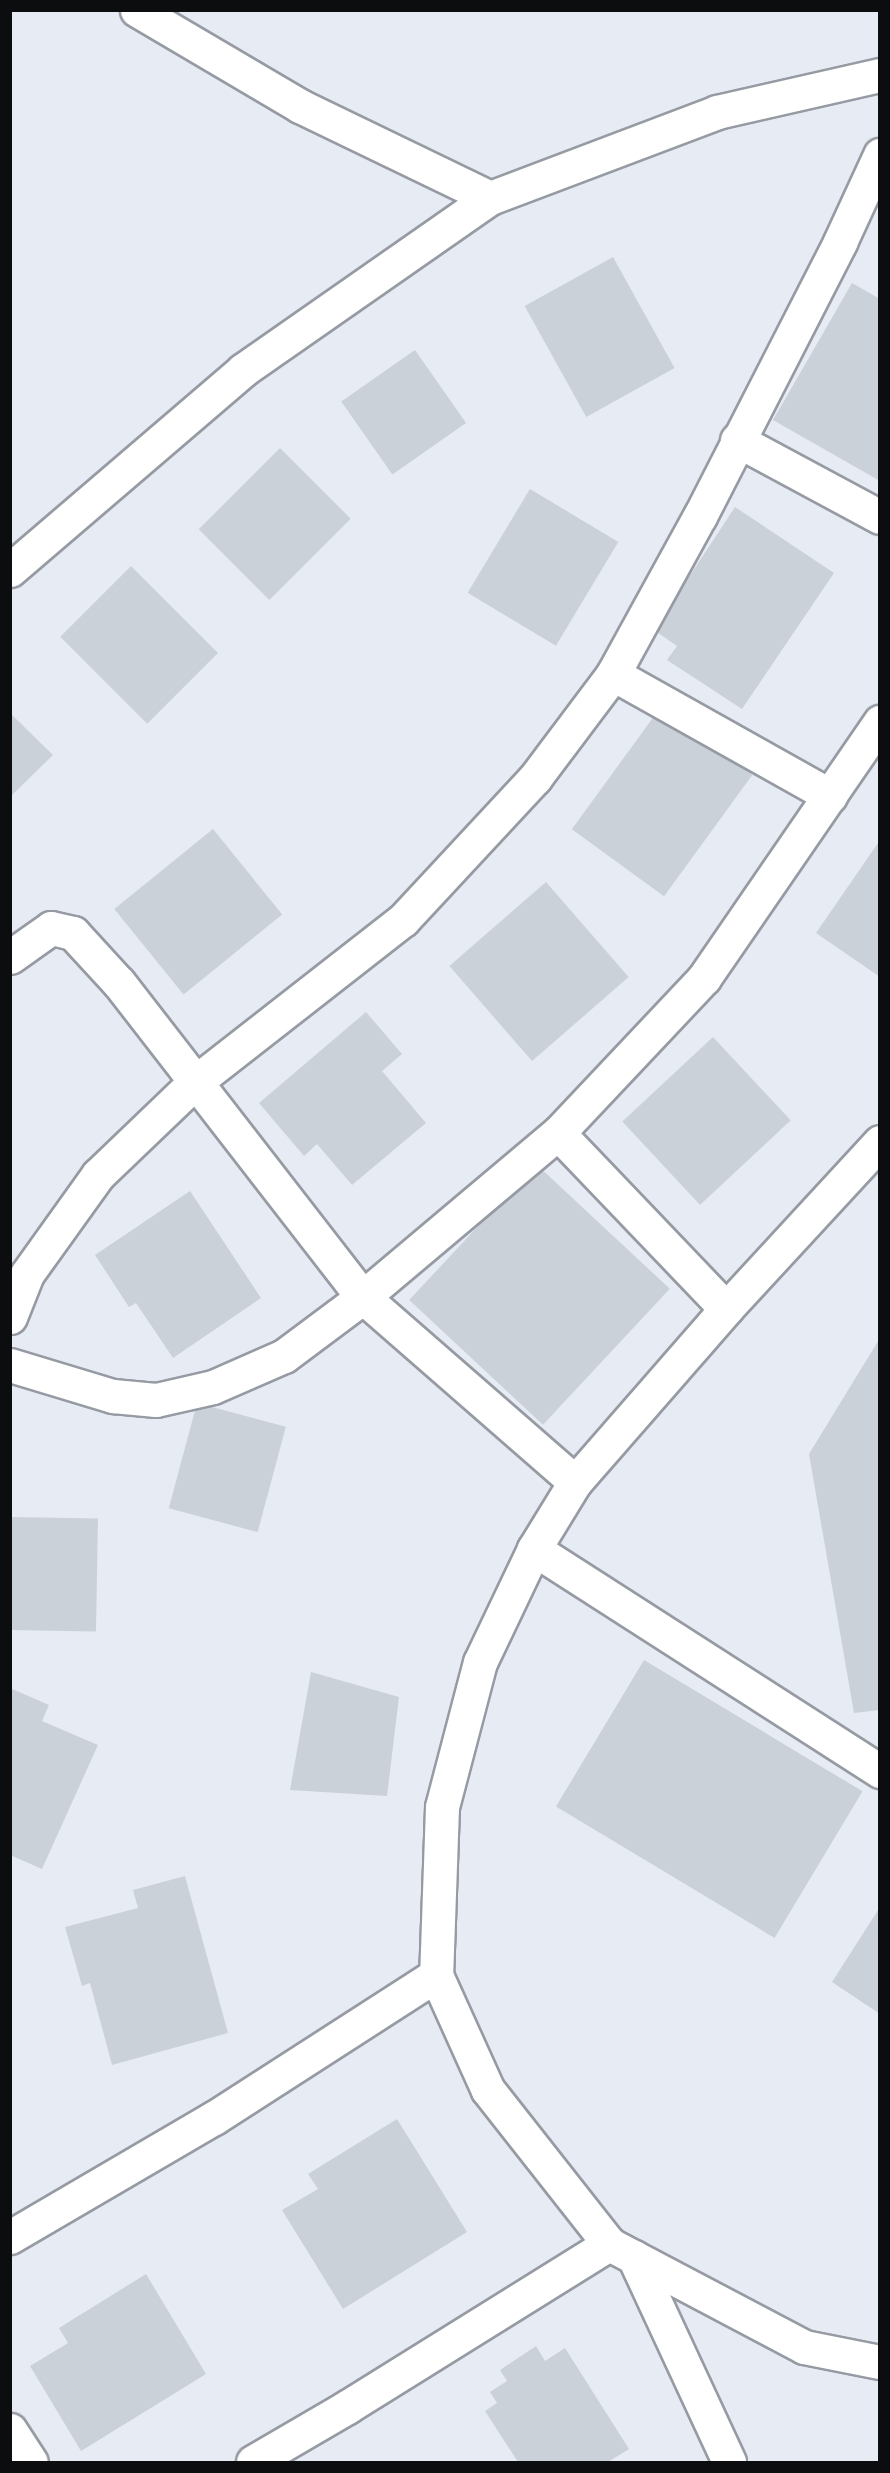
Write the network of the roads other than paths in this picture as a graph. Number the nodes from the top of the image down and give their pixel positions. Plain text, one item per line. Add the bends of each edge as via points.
1 (137, 10) edge
2 (879, 75) edge
3 (879, 155) edge
4 (490, 198) junction
5 (737, 440) junction
6 (879, 517) edge
7 (10, 570) edge
8 (613, 674) junction
9 (879, 722) edge
10 (830, 796) junction
11 (10, 957) edge
12 (194, 1083) junction
13 (558, 1133) junction
14 (879, 1142) edge
15 (19, 1265) edge
16 (363, 1297) junction
17 (726, 1309) junction
18 (10, 1317) edge
19 (10, 1365) edge
20 (575, 1482) junction
21 (534, 1550) junction
22 (879, 1771) edge
23 (436, 1975) junction
24 (10, 2237) edge
25 (622, 2250) junction
26 (879, 2362) edge
27 (10, 2430) edge
28 (31, 2463) edge
29 (252, 2463) edge
30 (729, 2463) edge

1 - 4 street via 300,106
2 - 4 street via 717,112
3 - 5 street via 840,242
4 - 7 street via 243,370
5 - 6 street
5 - 8 street
8 - 10 street
8 - 12 street via 536,778 403,920
9 - 10 street
10 - 13 street via 704,978
11 - 12 street via 51,928 73,933 119,983
12 - 15 street via 98,1175
12 - 16 street
13 - 16 street
13 - 17 street
14 - 17 street
15 - 18 street
16 - 19 street via 284,1356 213,1387 156,1400 113,1396
16 - 20 street
17 - 20 street
20 - 21 street
21 - 22 street
21 - 23 street via 480,1662 442,1807
23 - 24 street via 214,2118
23 - 25 street via 488,2090
25 - 26 street via 804,2347
25 - 29 street
25 - 30 street
27 - 28 street

